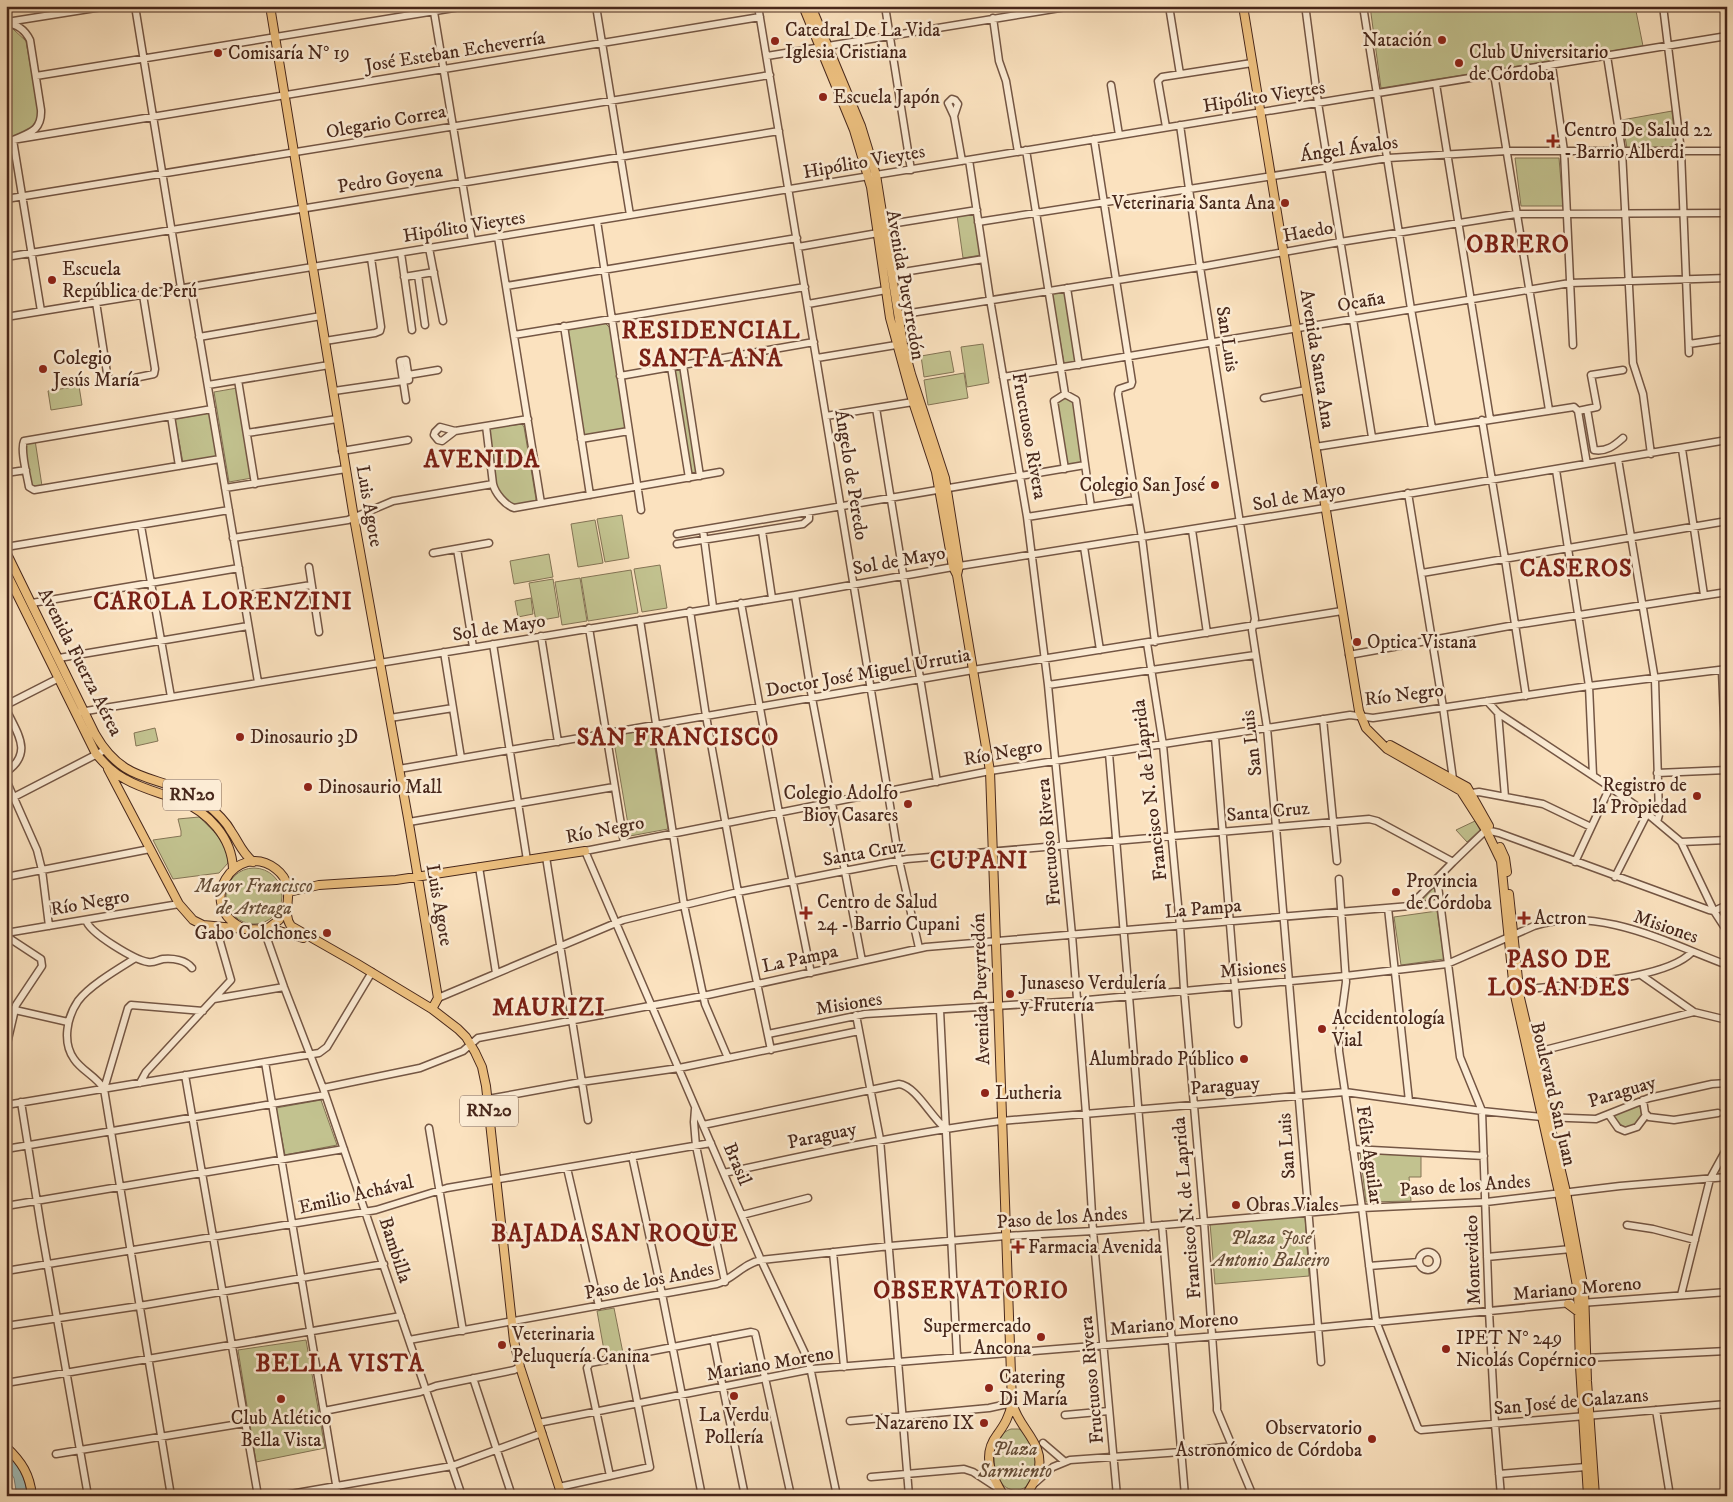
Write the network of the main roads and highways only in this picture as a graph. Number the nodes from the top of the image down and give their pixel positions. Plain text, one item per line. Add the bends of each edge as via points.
1 (270, 6) edge
2 (803, 6) edge
3 (811, 6) edge
4 (1243, 6) edge
5 (824, 47) junction
6 (872, 176) junction
7 (900, 344) junction
8 (944, 489) junction
9 (6, 552) edge
10 (6, 572) edge
11 (1361, 718) junction
12 (107, 767) junction
13 (1489, 830) junction
14 (585, 851) road end
15 (253, 862) junction
16 (234, 869) junction
17 (418, 877) junction
18 (289, 892) junction
19 (288, 904) junction
20 (245, 929) junction
21 (265, 930) junction
22 (326, 946) junction
23 (432, 1009) junction
24 (1562, 1193) junction
25 (1582, 1302) junction
26 (1568, 1304) road end
27 (1580, 1313) junction
28 (1012, 1404) junction
29 (1586, 1417) junction
30 (1025, 1429) junction
31 (1002, 1430) junction
32 (6, 1447) edge
33 (1027, 1493) edge
34 (1004, 1494) edge
35 (32, 1496) edge
36 (562, 1496) edge
37 (1021, 1496) edge
38 (1588, 1496) edge
39 (1595, 1496) edge

1 - 17 main road, Luis Agote via 342,451
2 - 5 main road, Avenida Pueyrredón
3 - 5 main road, Avenida Pueyrredón
4 - 11 main road, Avenida Santa Ana
5 - 6 main road, Avenida Pueyrredón via 861,126
6 - 7 main road, Avenida Pueyrredón via 884,225
6 - 7 main road, Avenida Pueyrredón via 886,290
7 - 8 main road, Avenida Pueyrredón
7 - 8 main road, Avenida Pueyrredón via 913,402
8 - 28 main road, Avenida Pueyrredón via 990,771
9 - 15 main road, Avenida Fuerza Aérea / RN20 via 105,750 135,774 186,792 206,804 233,832 240,849
10 - 12 main road, Avenida Fuerza Aérea / RN20 via 96,754
11 - 13 main road, Boulevard San Juan via 1366,728 1387,749 1461,791
11 - 13 main road, Boulevard San Juan via 1390,745 1467,787
12 - 16 main road, Avenida Fuerza Aérea / RN20 via 135,784 188,804 208,818 226,839
12 - 20 main road via 179,904 193,920
13 - 24 main road, Boulevard San Juan via 1501,860 1516,991
14 - 17 main road, Río Negro
15 - 16 main road
15 - 18 main road via 262,862 277,870
16 - 20 main road via 224,880 221,903 227,916
17 - 18 main road, Río Negro via 319,884
17 - 23 main road, Luis Agote via 438,998
18 - 19 main road, RN20
19 - 21 main road via 279,920
19 - 22 main road, RN20 via 287,916 291,926
20 - 21 main road, RN20
21 - 22 main road, RN20 via 286,932
22 - 23 main road, RN20
23 - 36 main road, RN20 via 458,1029 482,1067 514,1341
24 - 25 main road, Boulevard San Juan
24 - 25 main road, Boulevard San Juan
25 - 27 main road, Boulevard San Juan
25 - 29 main road, Boulevard San Juan
26 - 27 main road
27 - 29 main road, Boulevard San Juan
28 - 30 main road, Avenida Pueyrredón
28 - 31 main road, Avenida Pueyrredón
29 - 38 main road, Boulevard San Juan
29 - 39 main road, Boulevard San Juan
30 - 31 main road via 1012,1426
30 - 33 main road, Avenida Pueyrredón via 1034,1441 1040,1460 1034,1484
31 - 34 main road, Avenida Pueyrredón via 994,1440 988,1461 994,1480
32 - 35 main road via 25,1468
33 - 37 main road, Avenida Pueyrredón

